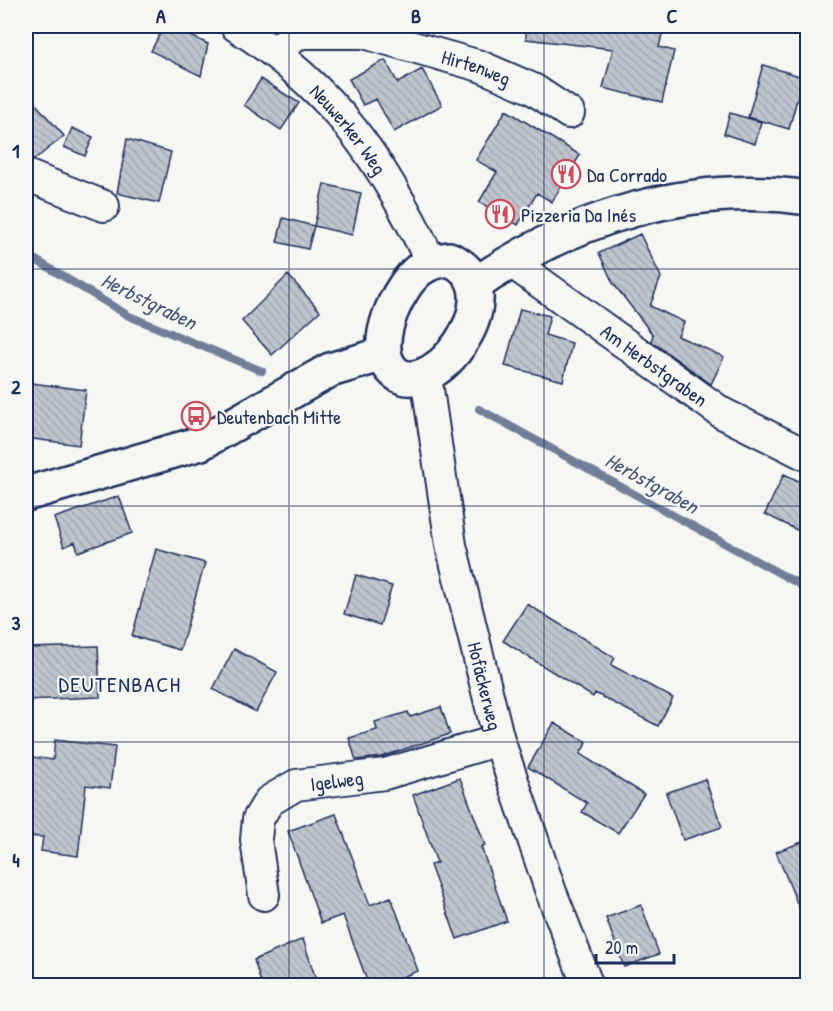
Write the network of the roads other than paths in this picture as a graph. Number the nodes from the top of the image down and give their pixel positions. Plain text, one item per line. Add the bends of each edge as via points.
1 (236, 26) edge
2 (274, 51) junction
3 (569, 113) dead end
4 (26, 175) edge
5 (807, 198) edge
6 (105, 206) dead end
7 (510, 261) junction
8 (431, 262) junction
9 (476, 284) junction
10 (384, 354) junction
11 (426, 376) junction
12 (807, 456) edge
13 (26, 494) edge
14 (499, 740) junction
15 (264, 895) dead end
16 (588, 986) edge

1 - 2 street, Neuwerker Weg
2 - 3 street, Hirtenweg via 300,33 364,33 480,66 533,89
2 - 8 street, Neuwerker Weg via 310,80 372,154
4 - 6 street
5 - 7 street via 715,195 639,207 597,219
7 - 9 street
7 - 12 street, Am Herbstgraben via 722,413
8 - 9 street via 449,259 459,263 469,270
8 - 10 street via 412,277 385,324
9 - 11 street via 477,300 462,339 445,363
10 - 11 street via 389,366 400,375 411,379
10 - 13 street via 330,370 201,442
11 - 14 street, Hofäckerweg via 450,545
14 - 15 street, Igelweg via 385,774 296,785 269,801 258,819 256,840
14 - 16 street, Hofäckerweg

